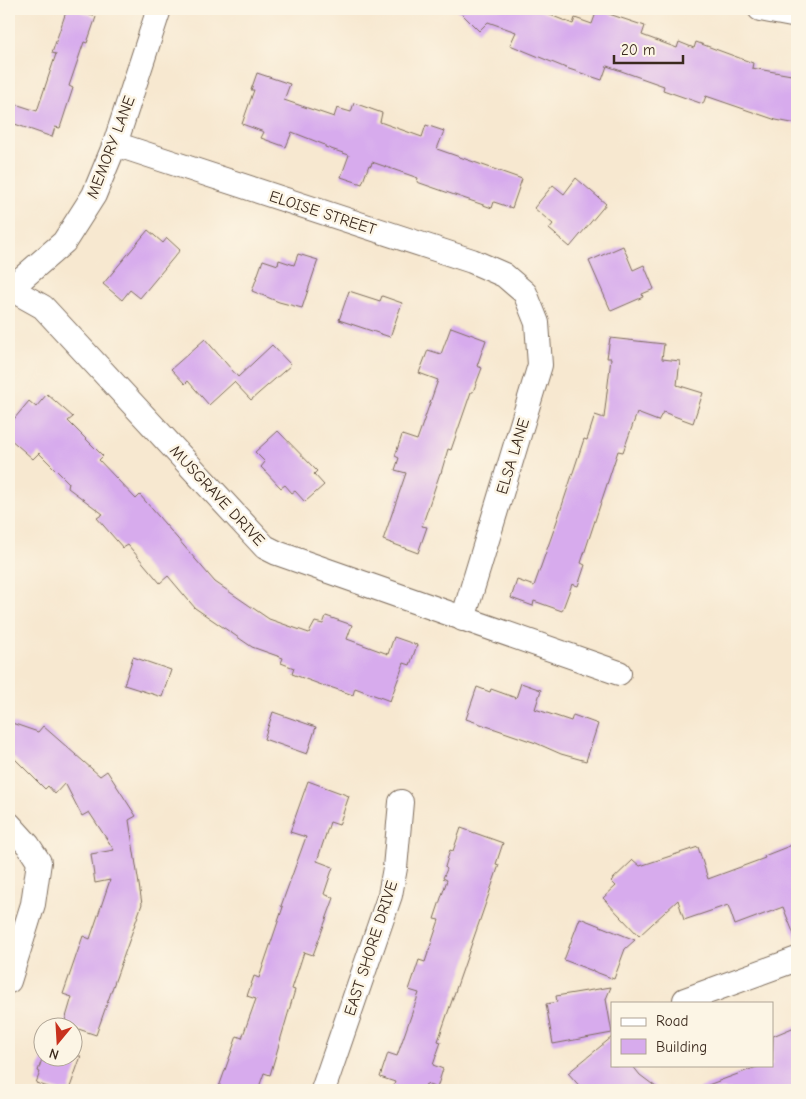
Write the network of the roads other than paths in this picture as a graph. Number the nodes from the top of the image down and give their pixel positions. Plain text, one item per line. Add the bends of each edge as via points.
1 (159, 9) edge
2 (760, 9) edge
3 (797, 16) edge
4 (115, 144) junction
5 (10, 288) edge
6 (525, 293) joint
7 (463, 619) junction
8 (619, 673) dead end
9 (401, 802) dead end
10 (9, 824) edge
11 (797, 959) edge
12 (9, 981) edge
13 (685, 1000) dead end
14 (323, 1090) edge

1 - 4 street, MEMORY LANE
2 - 3 street
4 - 5 street, MEMORY LANE via 94,195 64,242
4 - 6 street, ELOISE STREET via 472,261 504,275
5 - 7 street, MUSGRAVE DRIVE via 43,307 265,546
6 - 7 street, ELSA LANE via 537,323 540,364
7 - 8 street, MUSGRAVE DRIVE
9 - 14 street, EAST SHORE DRIVE via 390,895
10 - 12 street via 39,862 34,904
11 - 13 street

